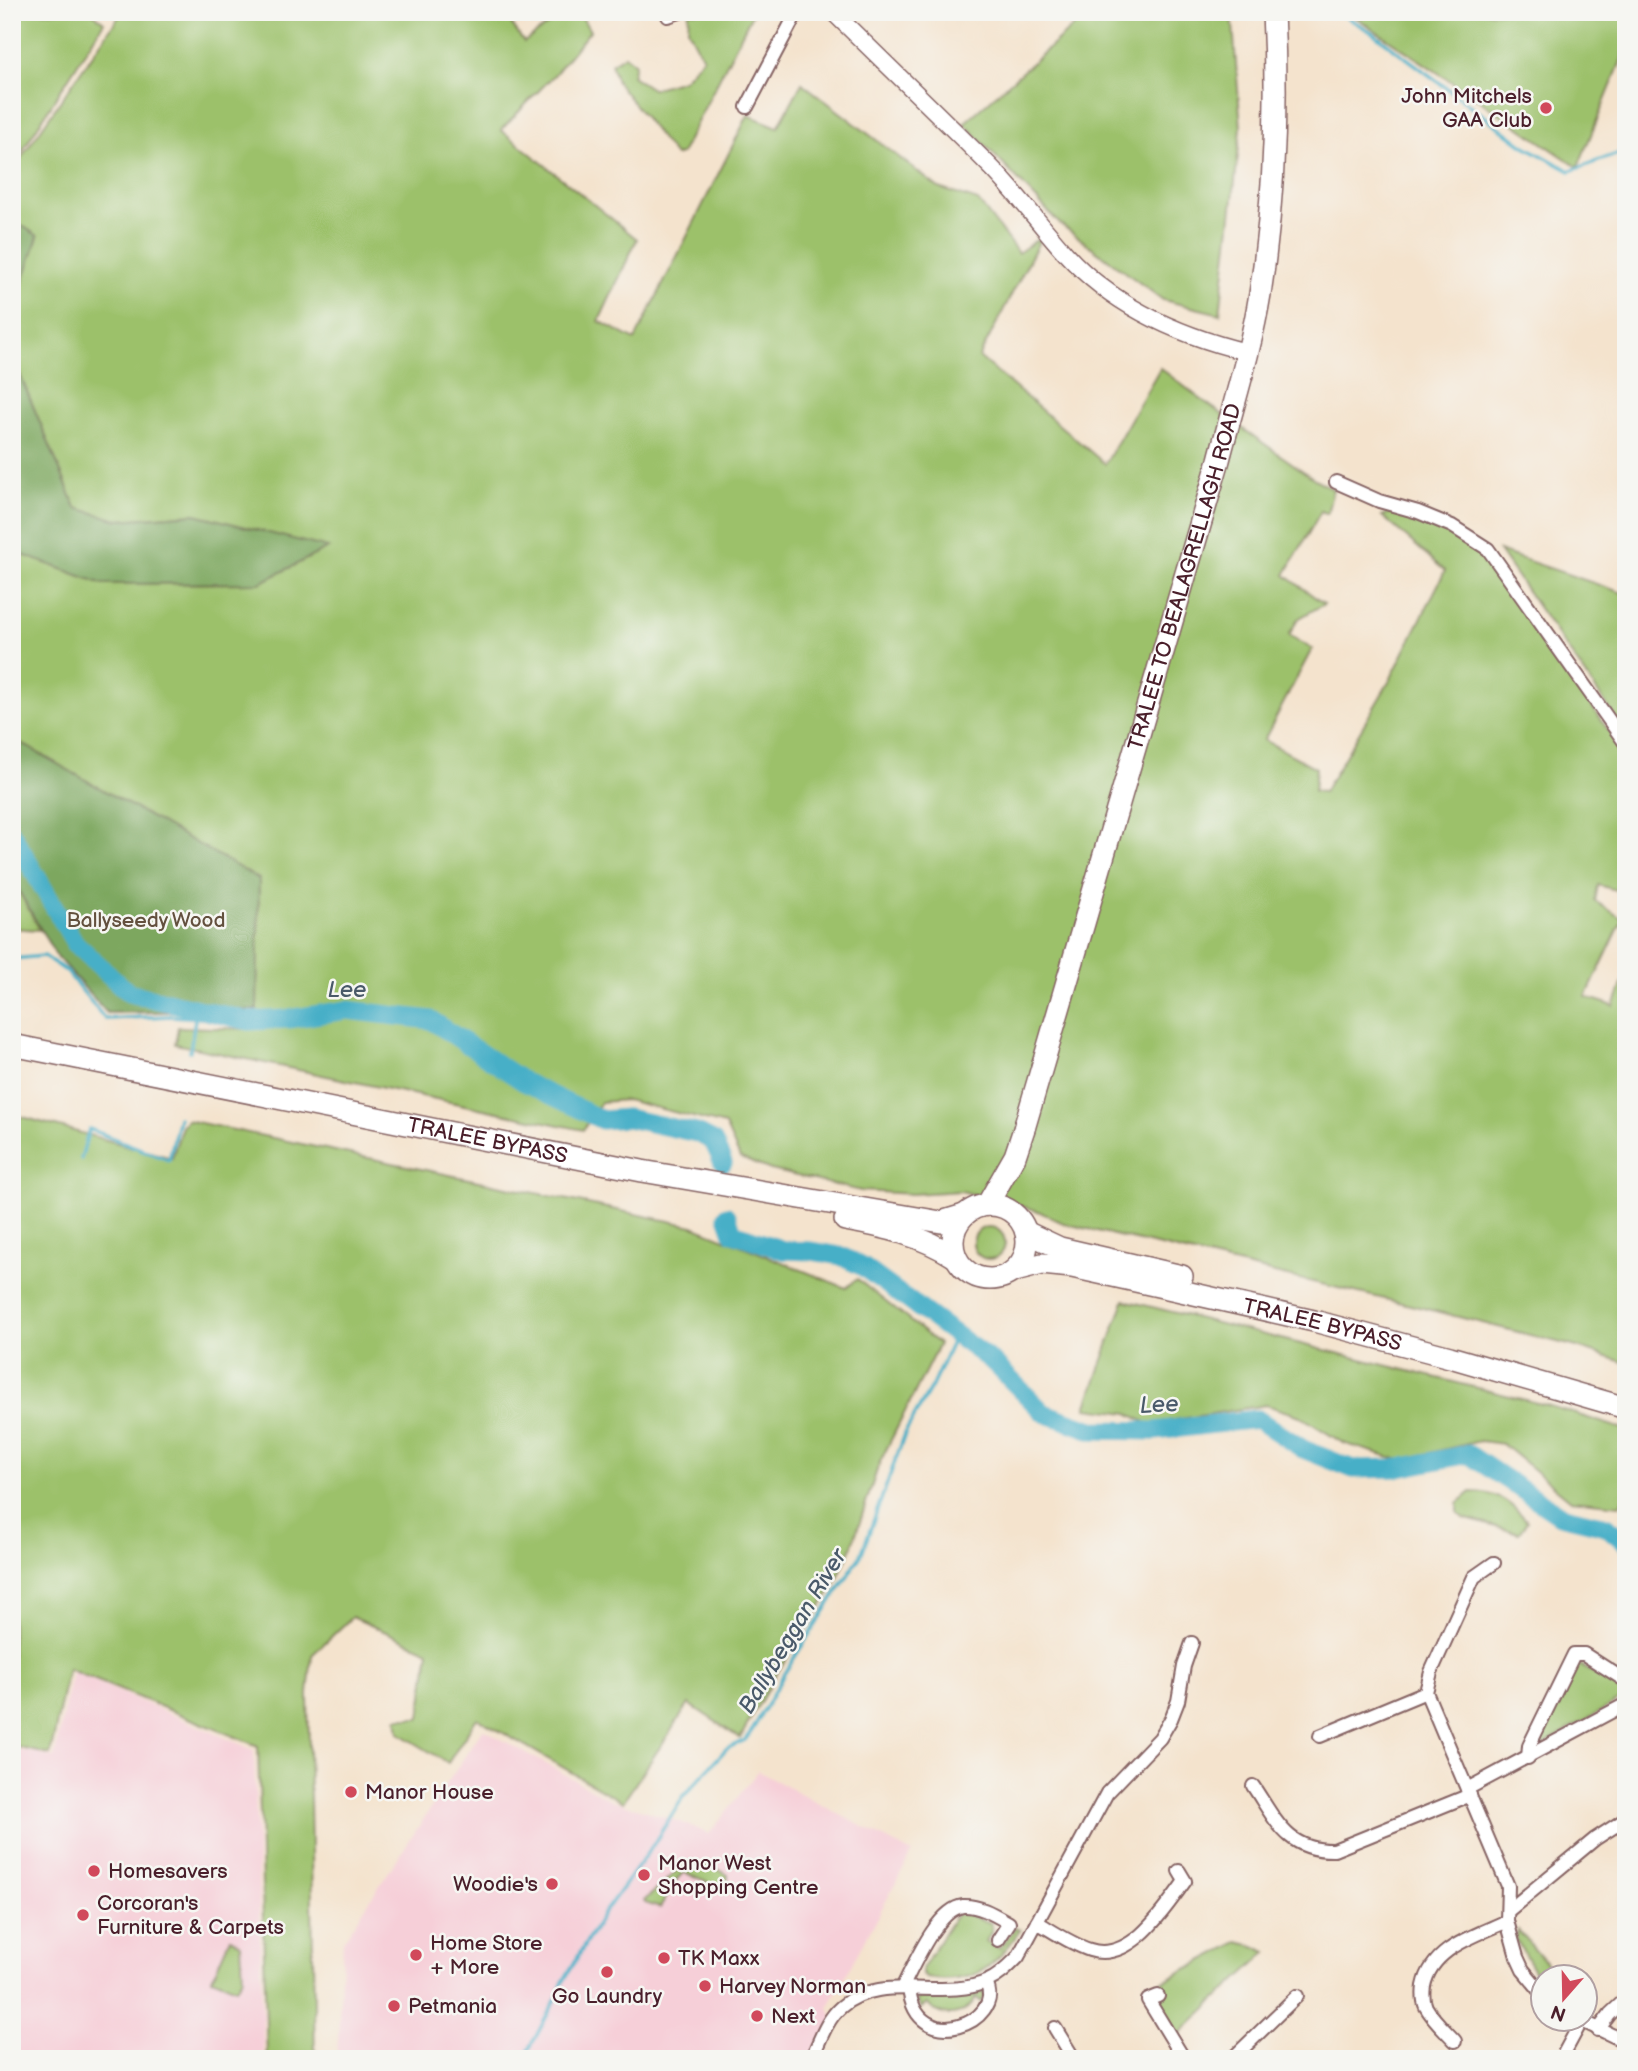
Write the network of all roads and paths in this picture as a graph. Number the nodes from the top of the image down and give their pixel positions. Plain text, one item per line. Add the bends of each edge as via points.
1 (666, 12) edge
2 (680, 12) edge
3 (797, 12) edge
4 (833, 12) edge
5 (1273, 12) edge
6 (747, 107) dead end
7 (1247, 352) junction
8 (1336, 482) dead end
9 (1626, 744) edge
10 (12, 1045) edge
11 (12, 1059) edge
12 (1024, 1129) junction
13 (708, 1187) junction
14 (742, 1193) junction
15 (987, 1205) junction
16 (1013, 1213) junction
17 (964, 1215) junction
18 (1026, 1232) junction
19 (955, 1257) junction
20 (1014, 1271) junction
21 (1626, 1393) edge
22 (1626, 1408) edge
23 (1494, 1563) dead end
24 (1192, 1643) dead end
25 (1626, 1681) edge
26 (1426, 1692) junction
27 (1626, 1704) edge
28 (1320, 1736) dead end
29 (1528, 1758) junction
30 (1253, 1786) dead end
31 (1469, 1792) junction
32 (1626, 1819) edge
33 (1179, 1871) dead end
34 (1508, 1916) junction
35 (1038, 1922) junction
36 (998, 1940) dead end
37 (1530, 1978) edge
38 (986, 1983) junction
39 (906, 1988) junction
40 (1158, 1996) dead end
41 (1297, 1996) dead end
42 (1626, 1999) edge
43 (1600, 2027) edge
44 (1055, 2028) dead end
45 (1600, 2031) edge
46 (1573, 2032) edge
47 (1455, 2041) dead end
48 (1626, 2042) edge
49 (811, 2059) edge
50 (1074, 2059) edge
51 (1184, 2059) edge
52 (1232, 2059) edge
53 (1561, 2059) edge

1 - 2 street via 668,16
3 - 6 street
4 - 7 street via 990,166 1089,276 1140,312
5 - 7 main road, TRALEE TO BEALAGRELLAGH ROAD via 1273,151 1259,295
7 - 12 main road, TRALEE TO BEALAGRELLAGH ROAD
8 - 9 street via 1452,526 1488,550
10 - 13 main road, TRALEE BYPASS
11 - 13 main road, TRALEE BYPASS via 643,1184
12 - 15 main road, TRALEE TO BEALAGRELLAGH ROAD via 1015,1156
12 - 16 main road, TRALEE TO BEALAGRELLAGH ROAD
13 - 14 main road, TRALEE BYPASS
14 - 17 main road, TRALEE BYPASS via 941,1223
14 - 19 main road, TRALEE BYPASS via 895,1230
15 - 16 main road
15 - 17 main road
16 - 18 main road
17 - 19 main road via 953,1234
18 - 20 main road via 1026,1254
18 - 21 main road, TRALEE BYPASS via 1060,1248 1329,1310
19 - 20 main road via 971,1275 983,1279 1005,1277
20 - 22 main road, TRALEE BYPASS via 1042,1264 1072,1267 1185,1292 1426,1350
23 - 26 street via 1474,1577
24 - 35 street via 1171,1719 1160,1738 1107,1793
25 - 29 street via 1584,1654 1574,1654 1529,1746
26 - 28 street
26 - 31 street
27 - 29 street
29 - 31 street
30 - 31 street via 1287,1836 1317,1850 1334,1850
31 - 34 street via 1508,1886
32 - 34 street via 1595,1839
33 - 35 street via 1185,1881 1163,1910 1145,1933 1122,1946 1092,1951
34 - 37 street via 1523,1970
34 - 47 street via 1452,1947 1426,1976 1426,2006
35 - 38 street via 1018,1957
36 - 39 street via 1009,1923 974,1907 951,1910 935,1928
38 - 39 street via 938,1990
38 - 39 street via 989,1998 984,2010 950,2029 937,2028 919,2016
39 - 49 street via 855,1997 840,2007
40 - 51 street via 1148,2000
41 - 52 street
42 - 43 street
44 - 50 street
45 - 48 street
46 - 53 street

